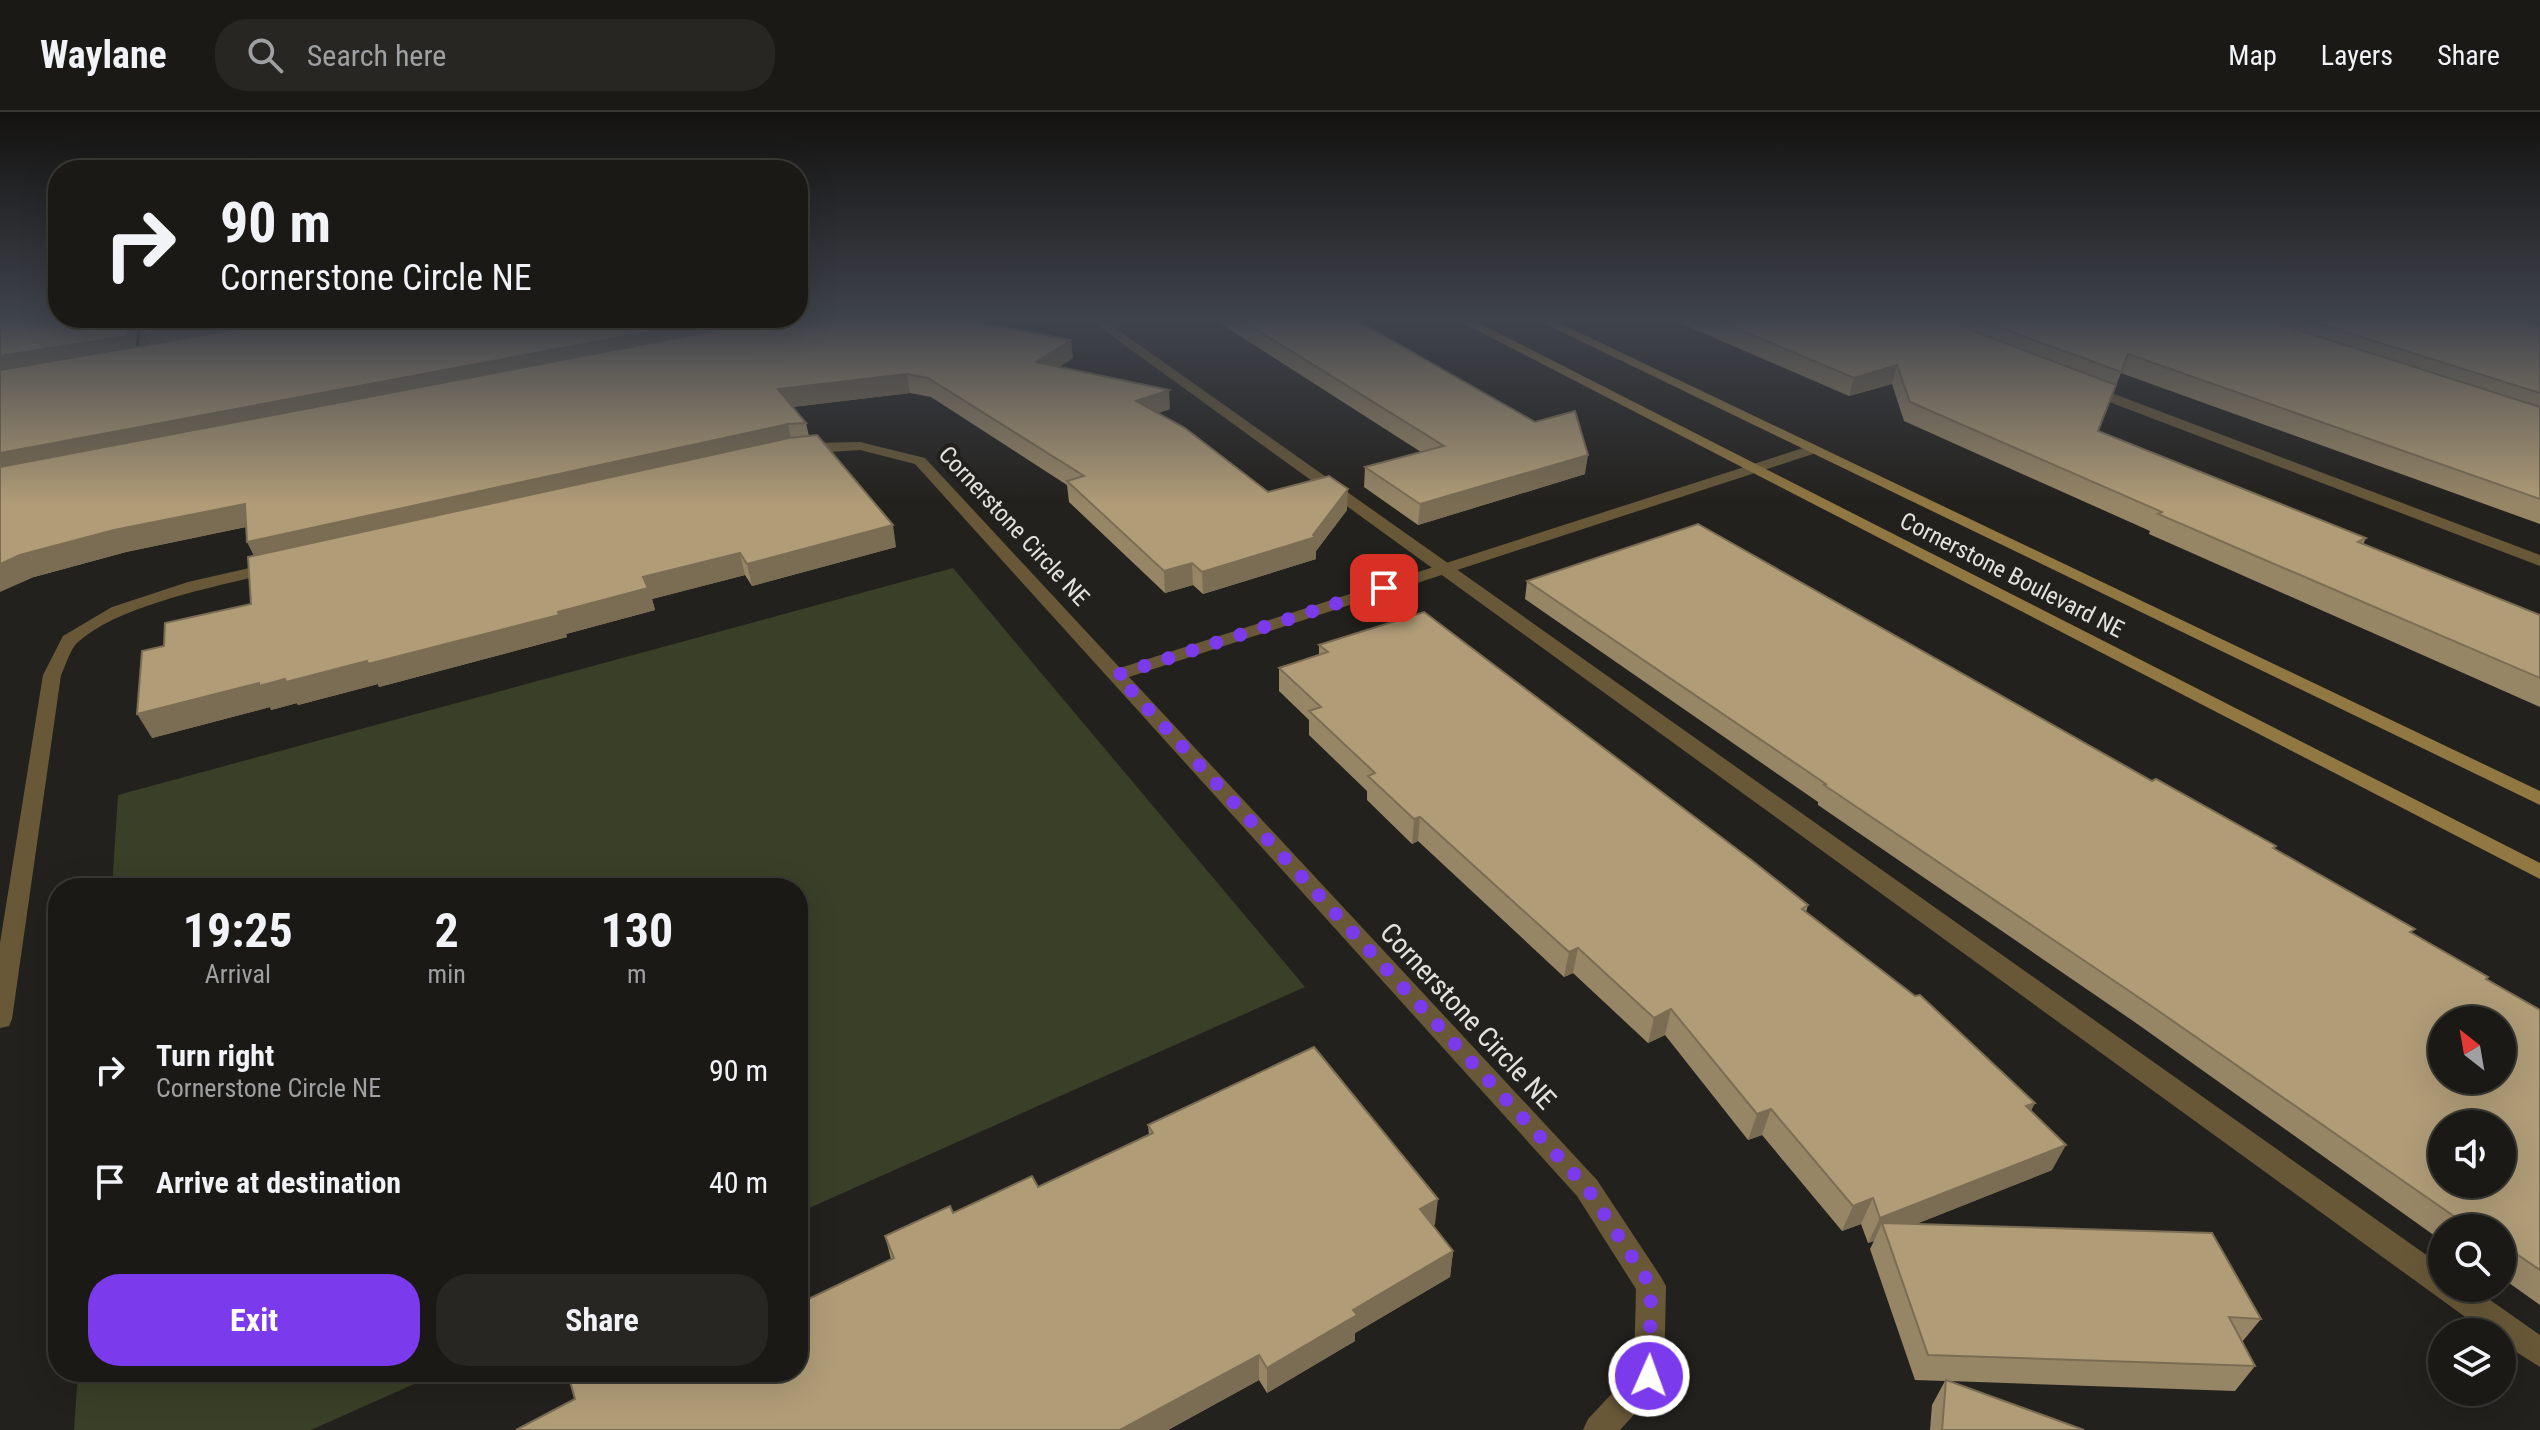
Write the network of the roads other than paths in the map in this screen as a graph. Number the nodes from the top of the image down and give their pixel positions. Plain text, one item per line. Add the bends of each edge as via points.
1 (1182, 382) edge
2 (1583, 382) edge
3 (1670, 382) edge
4 (2072, 383) edge
5 (1811, 450) junction
6 (777, 455) edge
7 (1753, 469) junction
8 (302, 561) edge
9 (2540, 561) edge
10 (1444, 568) junction
11 (1117, 675) junction
12 (2540, 799) edge
13 (2540, 872) edge
14 (0, 1019) edge
15 (2428, 1273) edge
16 (2469, 1302) edge
17 (2540, 1353) edge
18 (1599, 1430) edge

1 - 10 street
2 - 7 street, Cornerstone Boulevard NE
3 - 5 street, Cornerstone Boulevard NE
4 - 9 street
5 - 7 street
5 - 12 street, Cornerstone Boulevard NE
6 - 11 street, Cornerstone Circle NE via 845,444 887,448 920,461
7 - 10 street
7 - 13 street, Cornerstone Boulevard NE
8 - 14 street via 194,586 118,611 69,640 52,675
10 - 11 street
10 - 15 street
11 - 18 street, Cornerstone Circle NE via 1587,1188 1651,1286 1649,1376
16 - 17 street

